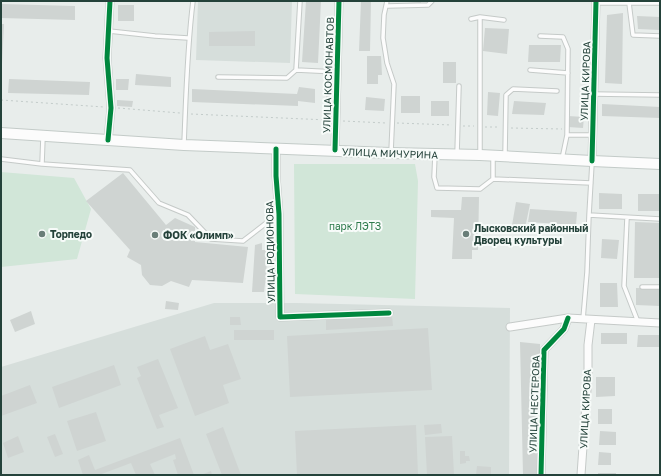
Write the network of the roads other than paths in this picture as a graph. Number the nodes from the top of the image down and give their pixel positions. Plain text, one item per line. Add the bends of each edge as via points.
1 (110, 1) edge
2 (193, 1) edge
3 (300, 1) edge
4 (339, 1) edge
5 (387, 1) edge
6 (432, 1) edge
7 (596, 2) edge
8 (629, 3) junction
9 (660, 3) edge
10 (387, 6) junction
11 (480, 17) junction
12 (471, 19) dead end
13 (504, 20) dead end
14 (108, 31) junction
15 (540, 36) dead end
16 (660, 36) edge
17 (188, 38) junction
18 (296, 70) junction
19 (530, 70) dead end
20 (337, 72) junction
21 (568, 73) junction
22 (218, 77) dead end
23 (459, 86) dead end
24 (557, 91) dead end
25 (593, 94) junction
26 (660, 95) edge
27 (1, 134) edge
28 (567, 135) junction
29 (592, 135) junction
30 (44, 136) junction
31 (108, 140) junction
32 (184, 146) junction
33 (276, 149) junction
34 (335, 150) junction
35 (390, 153) junction
36 (435, 154) junction
37 (457, 155) junction
38 (480, 155) junction
39 (493, 156) junction
40 (505, 156) junction
41 (1, 159) edge
42 (562, 160) junction
43 (592, 162) junction
44 (42, 164) junction
45 (660, 164) edge
46 (493, 180) junction
47 (591, 183) junction
48 (279, 214) junction
49 (589, 215) junction
50 (627, 218) junction
51 (660, 219) edge
52 (642, 287) dead end
53 (660, 287) edge
54 (389, 313) dead end
55 (568, 318) junction
56 (583, 319) junction
57 (591, 320) junction
58 (638, 322) junction
59 (660, 323) edge
60 (510, 327) dead end
61 (541, 475) edge
62 (581, 475) edge

1 - 14 street
2 - 17 lane
3 - 18 lane
4 - 20 street, УЛИЦА КОСМОНАВТОВ
5 - 10 lane
6 - 10 lane via 428,5
7 - 8 lane
7 - 25 street, УЛИЦА КИРОВА
8 - 9 lane
8 - 16 lane via 633,35
10 - 35 lane via 383,38 394,84
11 - 12 lane
11 - 13 lane
11 - 38 lane
14 - 17 lane
14 - 31 street via 107,58 111,108
15 - 21 lane via 563,37 568,49
17 - 32 lane
18 - 20 lane
18 - 22 lane via 287,78
19 - 21 lane
20 - 34 street, УЛИЦА КОСМОНАВТОВ
21 - 28 lane
23 - 37 lane
24 - 40 lane via 513,89 506,95
25 - 26 lane
25 - 29 street, УЛИЦА КИРОВА
27 - 30 main road, УЛИЦА МИЧУРИНА
28 - 29 lane
28 - 42 lane
29 - 43 street, УЛИЦА КИРОВА
30 - 31 main road, УЛИЦА МИЧУРИНА
30 - 44 lane
31 - 32 main road, УЛИЦА МИЧУРИНА
32 - 33 main road, УЛИЦА МИЧУРИНА
33 - 34 main road, УЛИЦА МИЧУРИНА
33 - 48 street, УЛИЦА РОДИОНОВА
34 - 35 main road, УЛИЦА МИЧУРИНА
35 - 36 main road, УЛИЦА МИЧУРИНА
36 - 37 main road, УЛИЦА МИЧУРИНА
36 - 46 lane via 434,177 437,188 480,189
37 - 38 main road, УЛИЦА МИЧУРИНА
38 - 39 main road, УЛИЦА МИЧУРИНА
39 - 40 main road, УЛИЦА МИЧУРИНА
39 - 46 lane
40 - 42 main road, УЛИЦА МИЧУРИНА
41 - 44 lane
42 - 43 main road, УЛИЦА МИЧУРИНА
43 - 45 main road, УЛИЦА МИЧУРИНА
43 - 47 lane
44 - 48 lane via 130,170 159,203 188,215 211,239 243,241
46 - 47 lane
47 - 49 lane
48 - 54 street, УЛИЦА РОДИОНОВА via 280,317
49 - 50 lane
49 - 56 lane via 588,272
50 - 51 lane
50 - 58 lane via 624,286
52 - 53 lane
55 - 56 street
55 - 60 street
55 - 61 street, УЛИЦА НЕСТЕРОВА via 564,329 544,350
56 - 57 street
57 - 58 street
57 - 62 street, УЛИЦА КИРОВА
58 - 59 street

